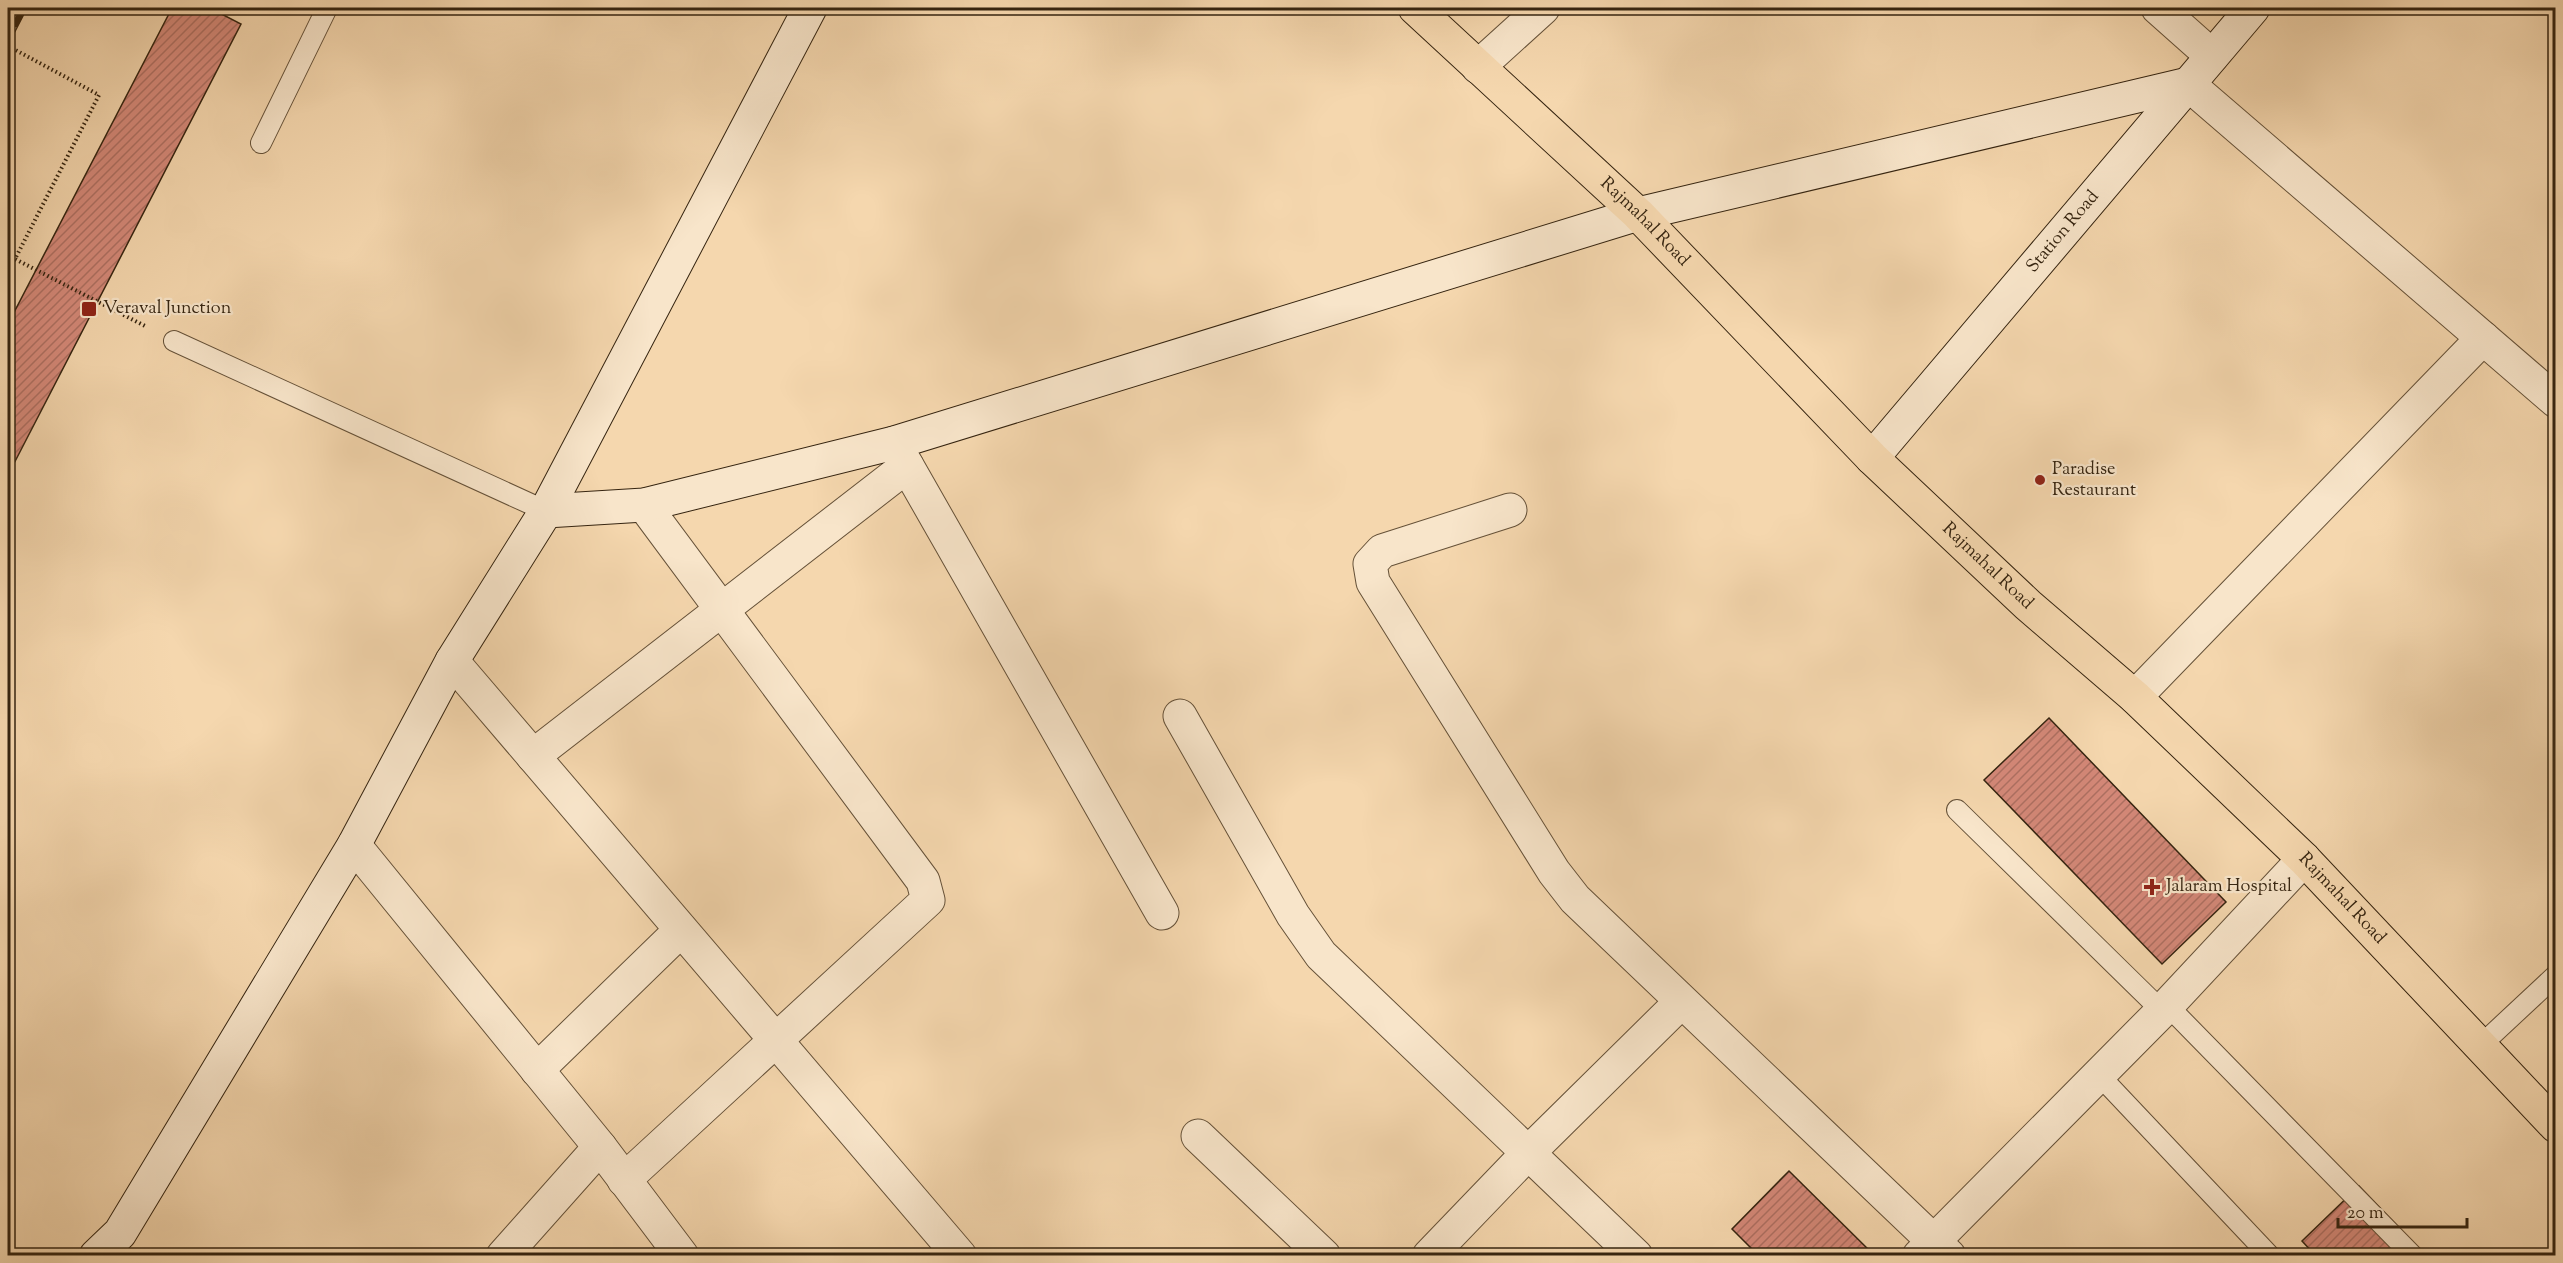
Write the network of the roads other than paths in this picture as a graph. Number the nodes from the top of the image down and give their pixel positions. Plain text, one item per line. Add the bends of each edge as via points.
1 (327, 8) edge
2 (810, 8) edge
3 (1415, 8) edge
4 (1543, 8) edge
5 (2158, 8) edge
6 (2253, 8) edge
7 (2212, 56) junction
8 (1478, 67) junction
9 (2188, 84) junction
10 (261, 143) dead end
11 (1638, 214) junction
12 (2483, 339) junction
13 (174, 341) road end
14 (2556, 401) edge
15 (900, 454) junction
16 (1872, 458) junction
17 (644, 505) junction
18 (1510, 510) dead end
19 (546, 511) junction
20 (721, 608) junction
21 (452, 661) junction
22 (2135, 698) junction
23 (1180, 716) dead end
24 (532, 756) junction
25 (1957, 810) dead end
26 (354, 845) junction
27 (2304, 859) junction
28 (1162, 913) dead end
29 (681, 930) junction
30 (2556, 975) edge
31 (1681, 1002) junction
32 (2165, 1008) junction
33 (776, 1041) junction
34 (2480, 1046) junction
35 (537, 1070) junction
36 (2099, 1075) junction
37 (2556, 1126) edge
38 (1198, 1136) dead end
39 (600, 1147) junction
40 (1528, 1153) junction
41 (624, 1180) junction
42 (1934, 1250) edge
43 (102, 1254) edge
44 (503, 1256) edge
45 (682, 1256) edge
46 (960, 1256) edge
47 (1324, 1256) edge
48 (1429, 1256) edge
49 (1636, 1256) edge
50 (2270, 1256) edge
51 (2413, 1256) edge

1 - 10 lane
2 - 19 street
3 - 8 main road, Rajmahal Road
4 - 8 street
5 - 7 street
6 - 7 street, Station Road
7 - 9 street, Station Road
8 - 11 main road, Rajmahal Road
9 - 11 street
9 - 12 street
9 - 16 street, Station Road
11 - 15 street
11 - 16 main road, Rajmahal Road
12 - 14 street
12 - 22 street
13 - 19 lane
15 - 17 street
15 - 20 street
15 - 28 street
16 - 22 main road, Rajmahal Road via 2028,605
17 - 19 street
17 - 20 street
18 - 31 street via 1382,551 1370,564 1372,582 1554,872 1575,899
19 - 21 street
20 - 24 street
20 - 33 street via 923,881 928,900
21 - 24 street
21 - 26 street
22 - 27 main road, Rajmahal Road
23 - 40 street via 1293,915 1321,955
24 - 29 street
25 - 32 lane
26 - 35 street
26 - 43 street via 120,1233
27 - 32 street
27 - 34 main road, Rajmahal Road
29 - 33 street
29 - 35 street
30 - 34 lane
31 - 40 street
31 - 42 street
32 - 36 street
32 - 51 lane
33 - 41 street
33 - 46 street
34 - 37 main road, Rajmahal Road
35 - 39 street
36 - 42 street
36 - 50 lane
38 - 47 street
39 - 41 street
39 - 44 street
40 - 48 street
40 - 49 street
41 - 45 street

